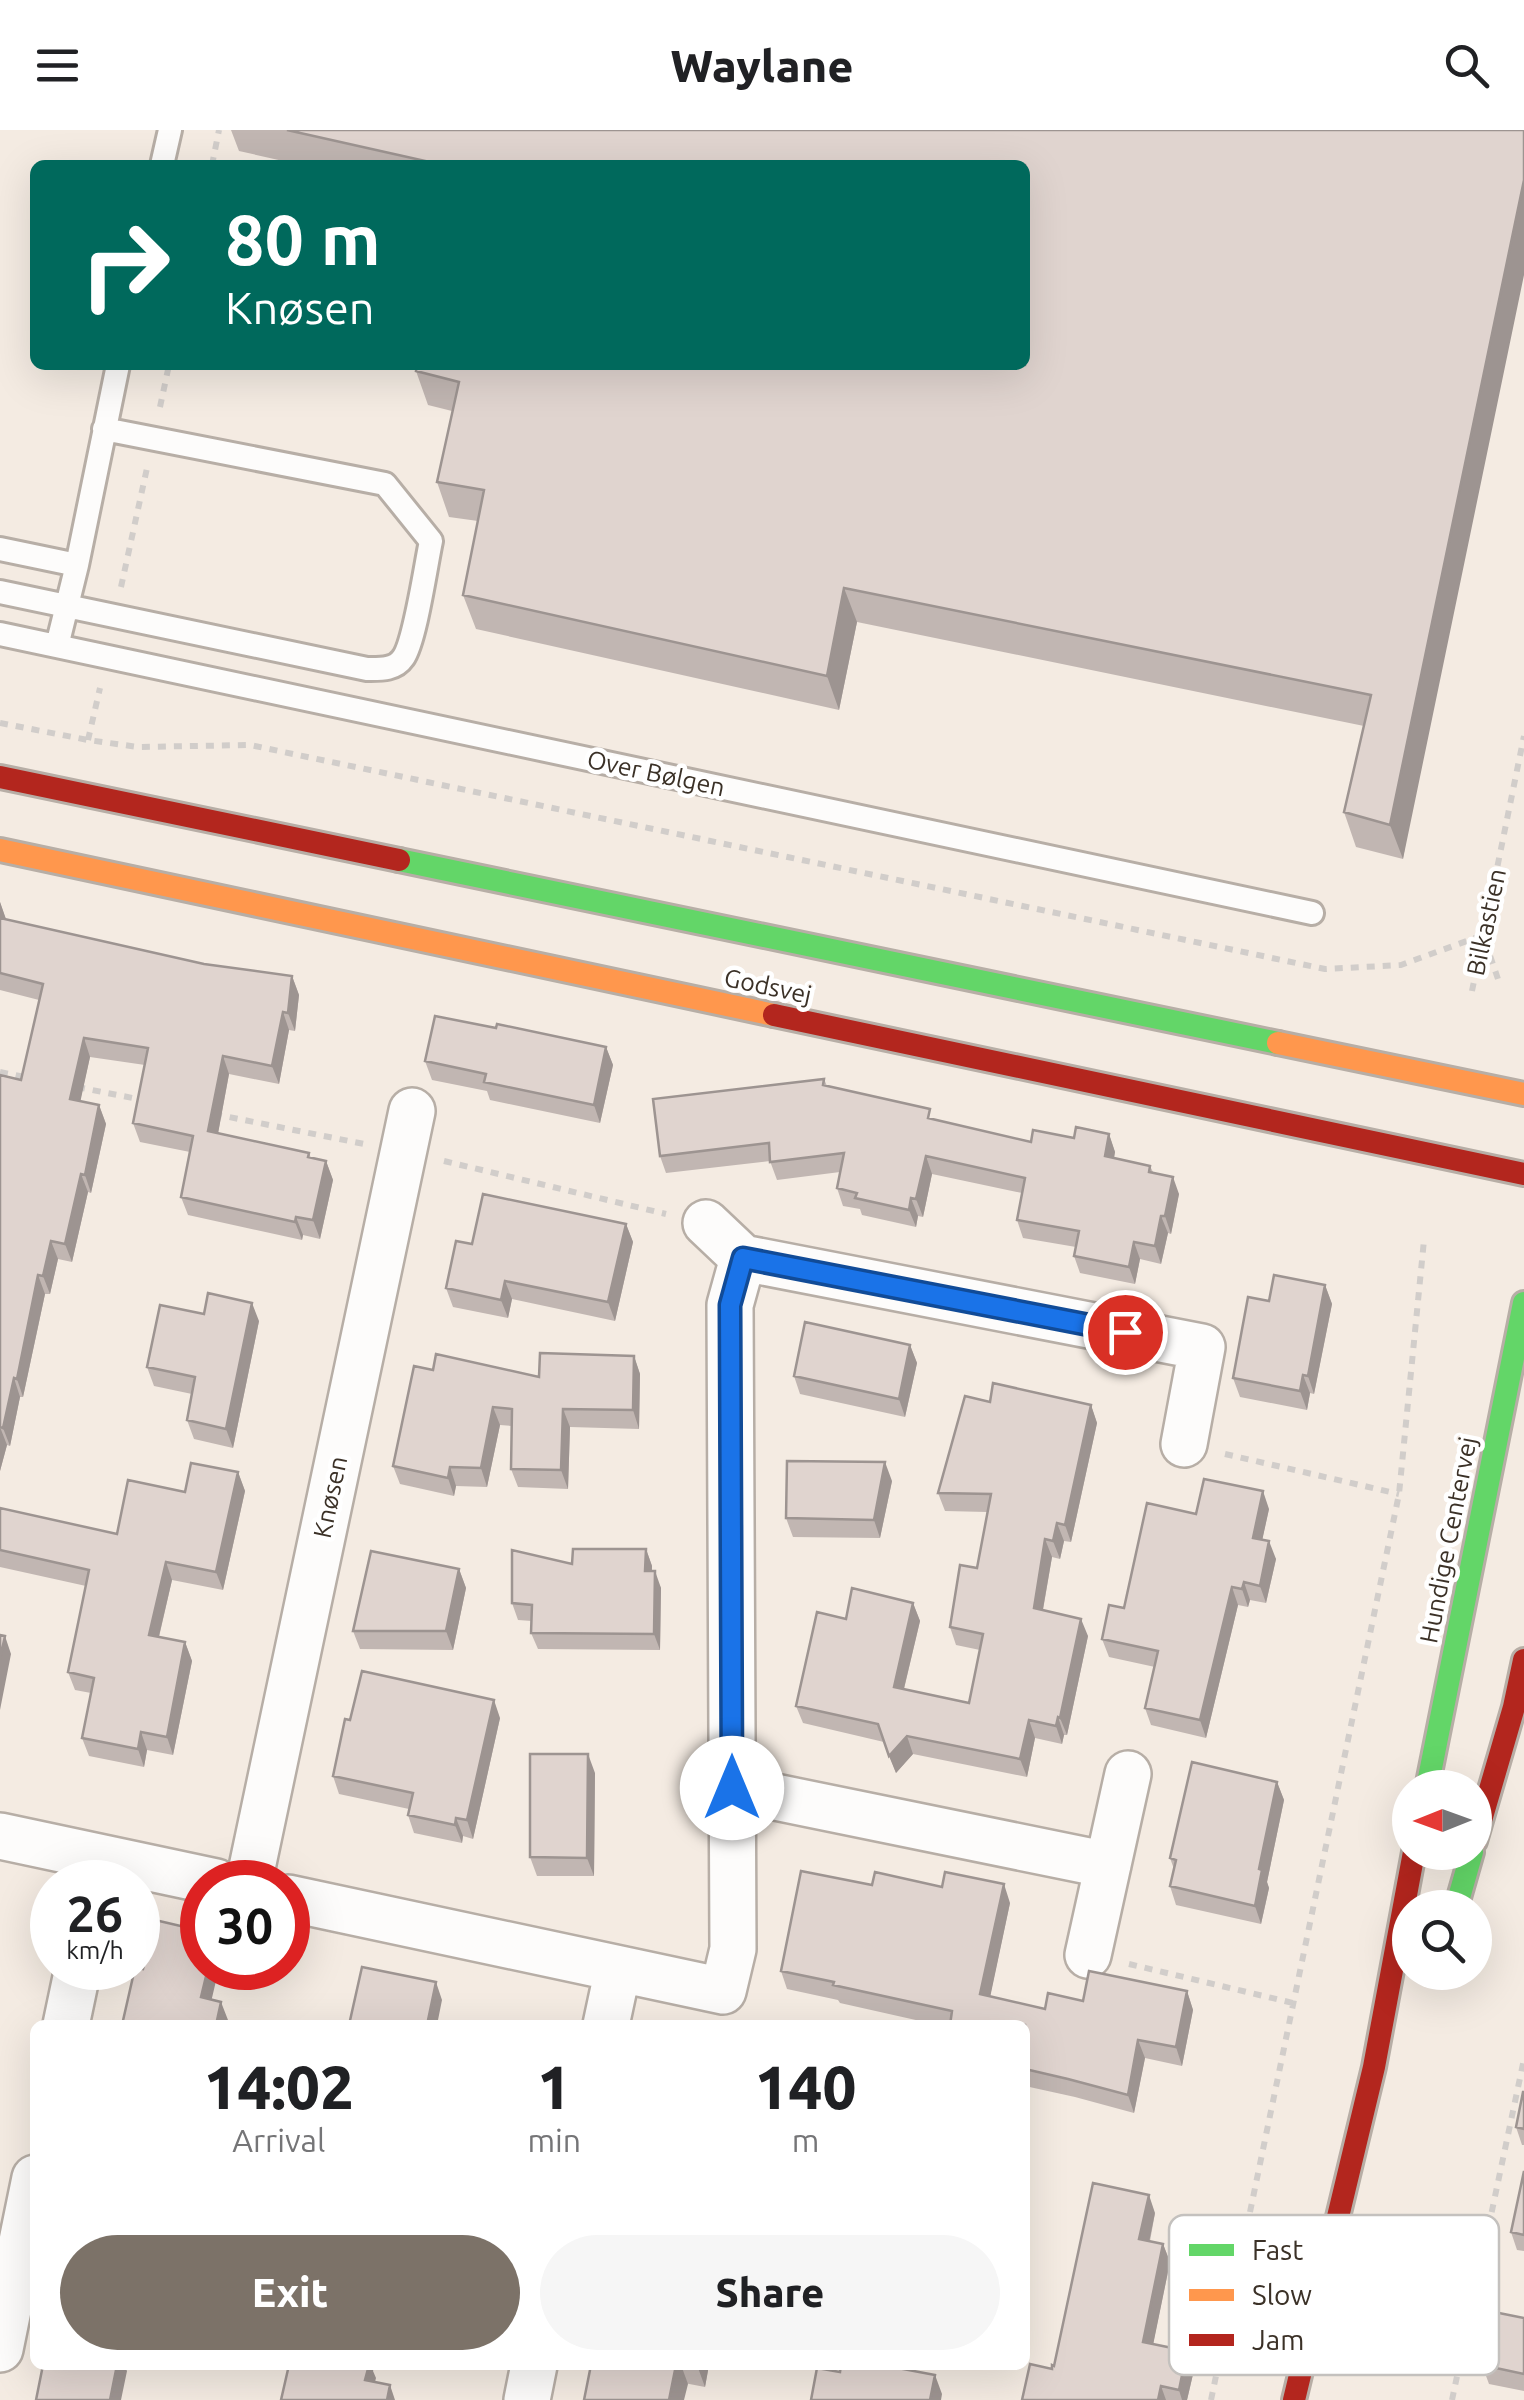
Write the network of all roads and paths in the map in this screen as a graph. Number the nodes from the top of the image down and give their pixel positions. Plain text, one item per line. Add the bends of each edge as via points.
1 (170, 130) edge
2 (220, 130) edge
3 (163, 160) edge
4 (213, 160) edge
5 (117, 370) edge
6 (168, 370) edge
7 (104, 429) junction
8 (153, 439) junction
9 (0, 549) edge
10 (77, 565) junction
11 (0, 592) edge
12 (67, 606) junction
13 (115, 616) junction
14 (0, 634) edge
15 (56, 646) junction
16 (106, 658) junction
17 (0, 722) edge
18 (1524, 736) edge
19 (88, 740) junction
20 (0, 777) edge
21 (0, 850) edge
22 (1312, 913) dead end
23 (1483, 935) junction
24 (1500, 986) dead end
25 (1472, 991) dead end
26 (0, 1072) edge
27 (38, 1080) edge
28 (77, 1088) edge
29 (1524, 1094) edge
30 (154, 1102) edge
31 (211, 1114) edge
32 (408, 1131) junction
33 (1524, 1174) edge
34 (706, 1223) joint
35 (1424, 1240) dead end
36 (743, 1258) junction
37 (1524, 1303) edge
38 (1184, 1444) joint
39 (1399, 1494) junction
40 (1524, 1660) edge
41 (1430, 1770) edge
42 (1128, 1774) dead end
43 (1492, 1783) edge
44 (732, 1788) junction
45 (0, 1836) edge
46 (69, 1860) edge
47 (253, 1860) edge
48 (1108, 1865) junction
49 (1411, 1870) edge
50 (310, 1903) edge
51 (1088, 1955) joint
52 (618, 1968) junction
53 (73, 1990) edge
54 (1294, 2003) junction
55 (1408, 2004) dead end
56 (67, 2020) edge
57 (607, 2020) edge
58 (1524, 2059) edge
59 (1374, 2067) junction
60 (30, 2202) edge
61 (1250, 2215) edge
62 (1338, 2215) edge
63 (1491, 2215) edge
64 (0, 2349) edge
65 (533, 2370) edge
66 (1216, 2375) edge
67 (1300, 2375) edge
68 (1457, 2375) edge
69 (527, 2400) edge
70 (1211, 2400) edge
71 (1294, 2400) edge
72 (1452, 2400) edge

1 - 3 lane
2 - 4 path
5 - 7 lane
6 - 8 path
7 - 8 lane
7 - 10 lane
8 - 13 path
8 - 13 lane via 385,484 430,541 410,643 402,660 367,669
9 - 10 lane
10 - 12 lane
11 - 12 lane
12 - 13 lane
12 - 15 lane
14 - 15 lane, Over Bølgen
15 - 16 lane, Over Bølgen
16 - 19 path
16 - 22 lane, Over Bølgen
17 - 19 path
18 - 23 path, Bilkastien
19 - 23 path via 138,747 250,745 1326,969 1401,965
20 - 29 street, Godsvej
21 - 33 street, Godsvej
23 - 24 path
23 - 25 path, Bilkastien
26 - 27 path
28 - 30 path
31 - 32 path
32 - 34 path
32 - 47 street, Knøsen
34 - 36 street
35 - 39 path
36 - 38 street via 1202,1347
36 - 44 street via 730,1305
37 - 41 street, Hundige Centervej
38 - 39 path
39 - 54 path
40 - 43 street
42 - 48 street
44 - 48 street
44 - 52 street via 733,1949 723,1991
45 - 46 street
48 - 51 street
49 - 59 street
50 - 52 street
51 - 54 path
52 - 57 street
53 - 56 street
54 - 61 path
55 - 59 street
58 - 63 path
59 - 62 street
60 - 64 street
65 - 69 street
66 - 70 path
67 - 71 street
68 - 72 path

